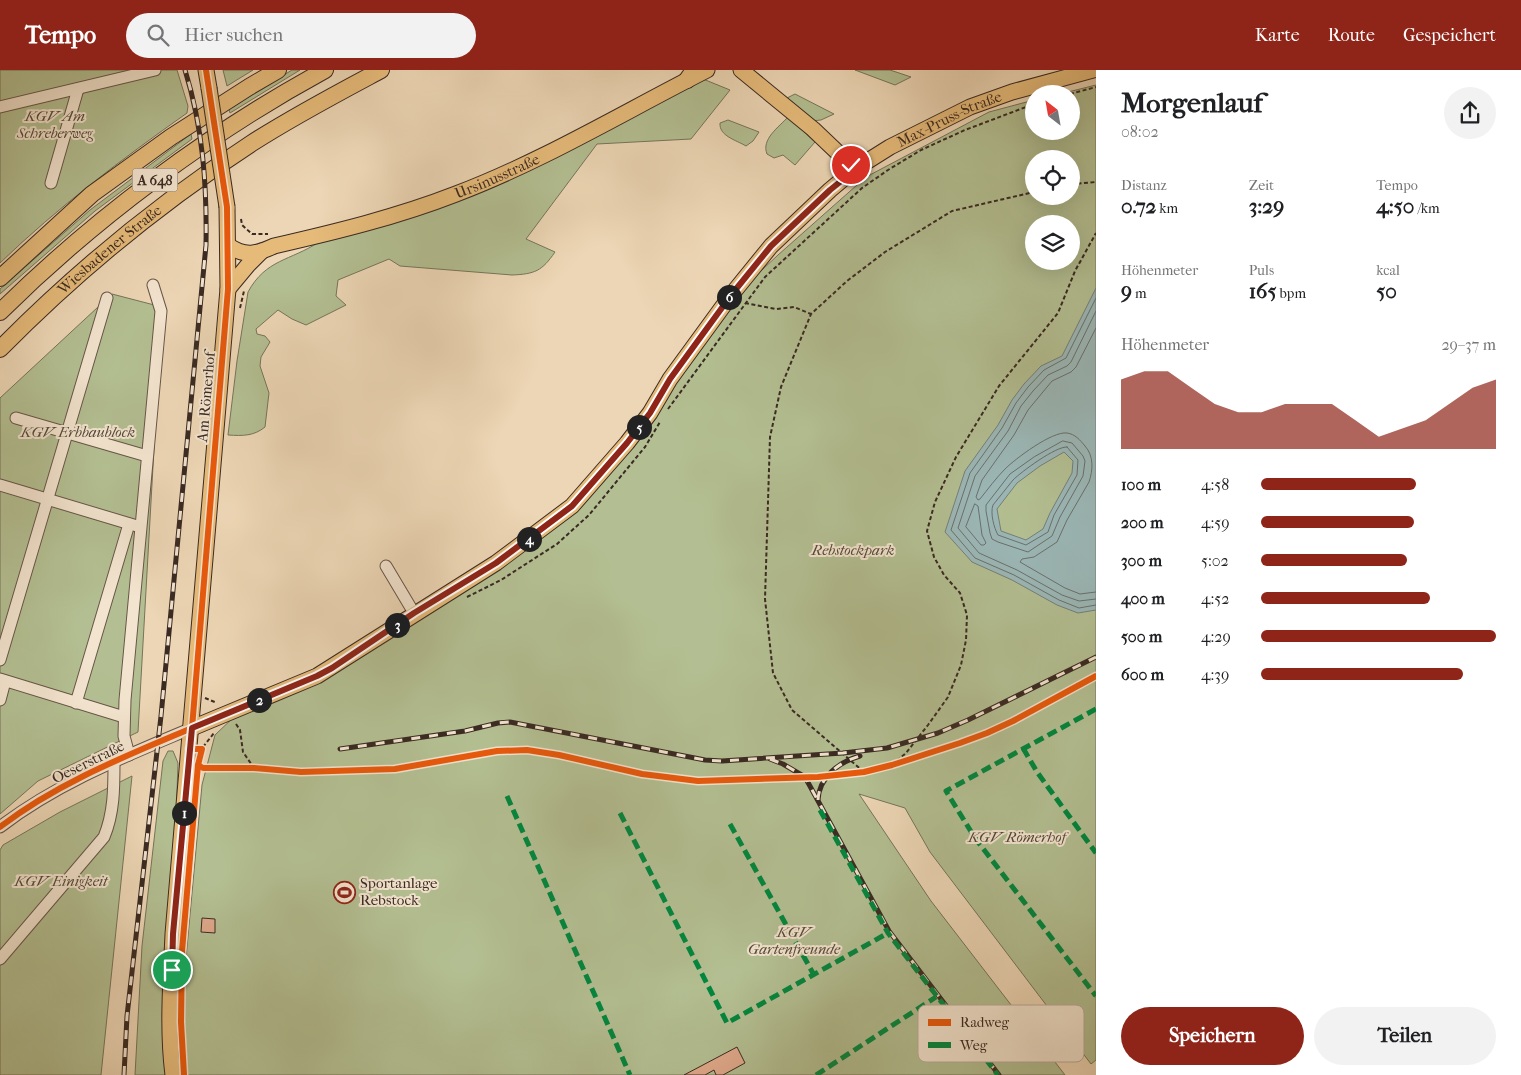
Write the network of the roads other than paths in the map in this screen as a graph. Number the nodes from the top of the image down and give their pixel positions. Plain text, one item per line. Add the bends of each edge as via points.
1 (155, 70) edge
2 (206, 70) edge
3 (270, 70) edge
4 (278, 70) edge
5 (325, 70) edge
6 (381, 70) edge
7 (707, 70) edge
8 (741, 70) edge
9 (750, 70) edge
10 (1093, 70) edge
11 (690, 75) edge
12 (760, 84) junction
13 (249, 87) junction
14 (78, 89) junction
15 (0, 107) edge
16 (856, 169) junction
17 (51, 183) dead end
18 (229, 246) junction
19 (268, 249) junction
20 (0, 278) edge
21 (153, 285) dead end
22 (228, 289) junction
23 (107, 298) dead end
24 (0, 312) edge
25 (0, 349) edge
26 (16, 418) dead end
27 (67, 433) junction
28 (147, 456) junction
29 (0, 486) edge
30 (47, 499) junction
31 (135, 525) junction
32 (386, 566) dead end
33 (414, 613) junction
34 (0, 660) edge
35 (3, 680) edge
36 (0, 700) edge
37 (76, 703) junction
38 (124, 717) junction
39 (192, 728) junction
40 (129, 755) junction
41 (114, 762) junction
42 (0, 827) edge
43 (0, 959) edge
44 (173, 1075) edge

1 - 14 street
2 - 18 main road, Am Römerhof, bridge via 227,207
3 - 13 highway
4 - 13 highway
5 - 24 highway, Wiesbadener Straße / A 648 via 257,109 177,163 86,234
6 - 25 highway, Wiesbadener Straße / A 648 via 254,142 198,180 98,258
7 - 11 main road, Ursinusstraße
8 - 12 main road
9 - 12 main road
10 - 16 main road, Max-Pruss-Straße via 970,107 890,147
11 - 19 main road, Ursinusstraße via 507,173 401,214
12 - 16 main road
13 - 20 highway via 171,137 92,194
14 - 15 street
14 - 17 street
16 - 33 main road, Max-Pruss-Straße via 771,246 727,300 670,379 650,413 572,506 496,563
18 - 19 main road, Ursinusstraße via 254,244
18 - 22 main road, Am Römerhof
19 - 22 main road via 248,265
21 - 28 street via 161,312
22 - 39 main road, Am Römerhof
23 - 27 street
26 - 27 street
27 - 28 street
27 - 30 street
28 - 31 street
29 - 30 street
30 - 31 street
30 - 34 street
31 - 37 street
31 - 38 street
32 - 33 street
33 - 39 main road, Max-Pruss-Straße via 332,668
35 - 36 street
35 - 37 street
37 - 38 street
38 - 40 street
39 - 40 street, Oeserstraße
39 - 44 main road, Am Römerhof via 173,934 170,1019
40 - 41 street, Oeserstraße
41 - 42 street, Oeserstraße via 68,784 19,812
41 - 43 street via 114,792 104,837

